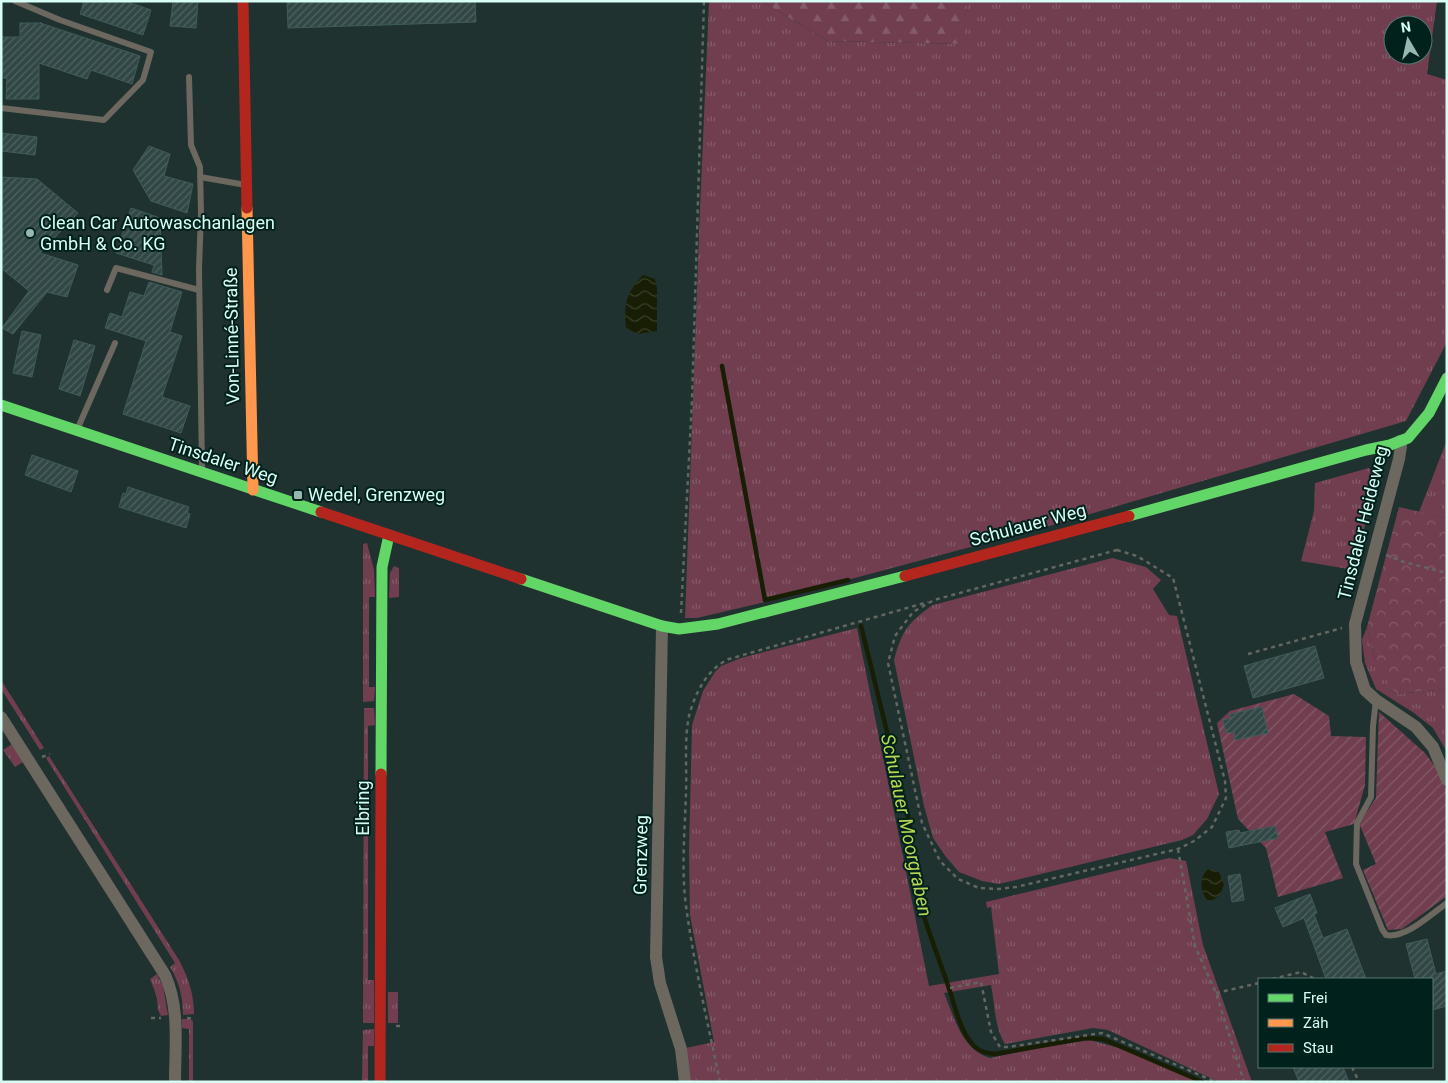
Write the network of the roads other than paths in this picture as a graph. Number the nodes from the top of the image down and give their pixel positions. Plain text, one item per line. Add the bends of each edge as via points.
1 (15, 1) edge
2 (243, 1) edge
3 (188, 77) dead end
4 (1, 108) edge
5 (200, 177) junction
6 (247, 186) junction
7 (107, 290) dead end
8 (200, 290) junction
9 (115, 343) dead end
10 (1447, 378) edge
11 (1, 406) edge
12 (77, 431) junction
13 (1400, 441) junction
14 (202, 473) junction
15 (253, 490) junction
16 (389, 535) junction
17 (662, 626) junction
18 (1376, 700) junction
19 (1, 717) edge
20 (1447, 780) edge
21 (1447, 903) edge
22 (175, 1082) edge
23 (380, 1082) edge
24 (685, 1082) edge

1 - 4 lane via 151,52 143,80 104,120
2 - 6 street, Von-Linné-Straße
3 - 5 lane via 191,145 200,167
5 - 6 lane
5 - 8 lane
6 - 15 street, Von-Linné-Straße
7 - 8 lane via 116,268
8 - 14 lane
9 - 12 lane
10 - 13 street, Tinsdaler Heideweg via 1429,413 1408,438
11 - 12 street, Tinsdaler Weg
12 - 14 street, Tinsdaler Weg
13 - 17 street, Schulauer Weg via 1035,542 718,624 679,629
13 - 18 street, Tinsdaler Heideweg via 1400,454 1355,624 1356,662 1365,690
14 - 15 street, Tinsdaler Weg
15 - 16 street, Tinsdaler Weg
16 - 17 street, Tinsdaler Weg
16 - 23 street, Elbring via 382,567
17 - 24 street, Grenzweg via 656,956 660,983 681,1049
18 - 20 street via 1416,727 1433,747
18 - 21 lane via 1371,796 1357,823 1356,864 1386,935 1393,937 1405,933
19 - 22 street via 165,975 175,1009

